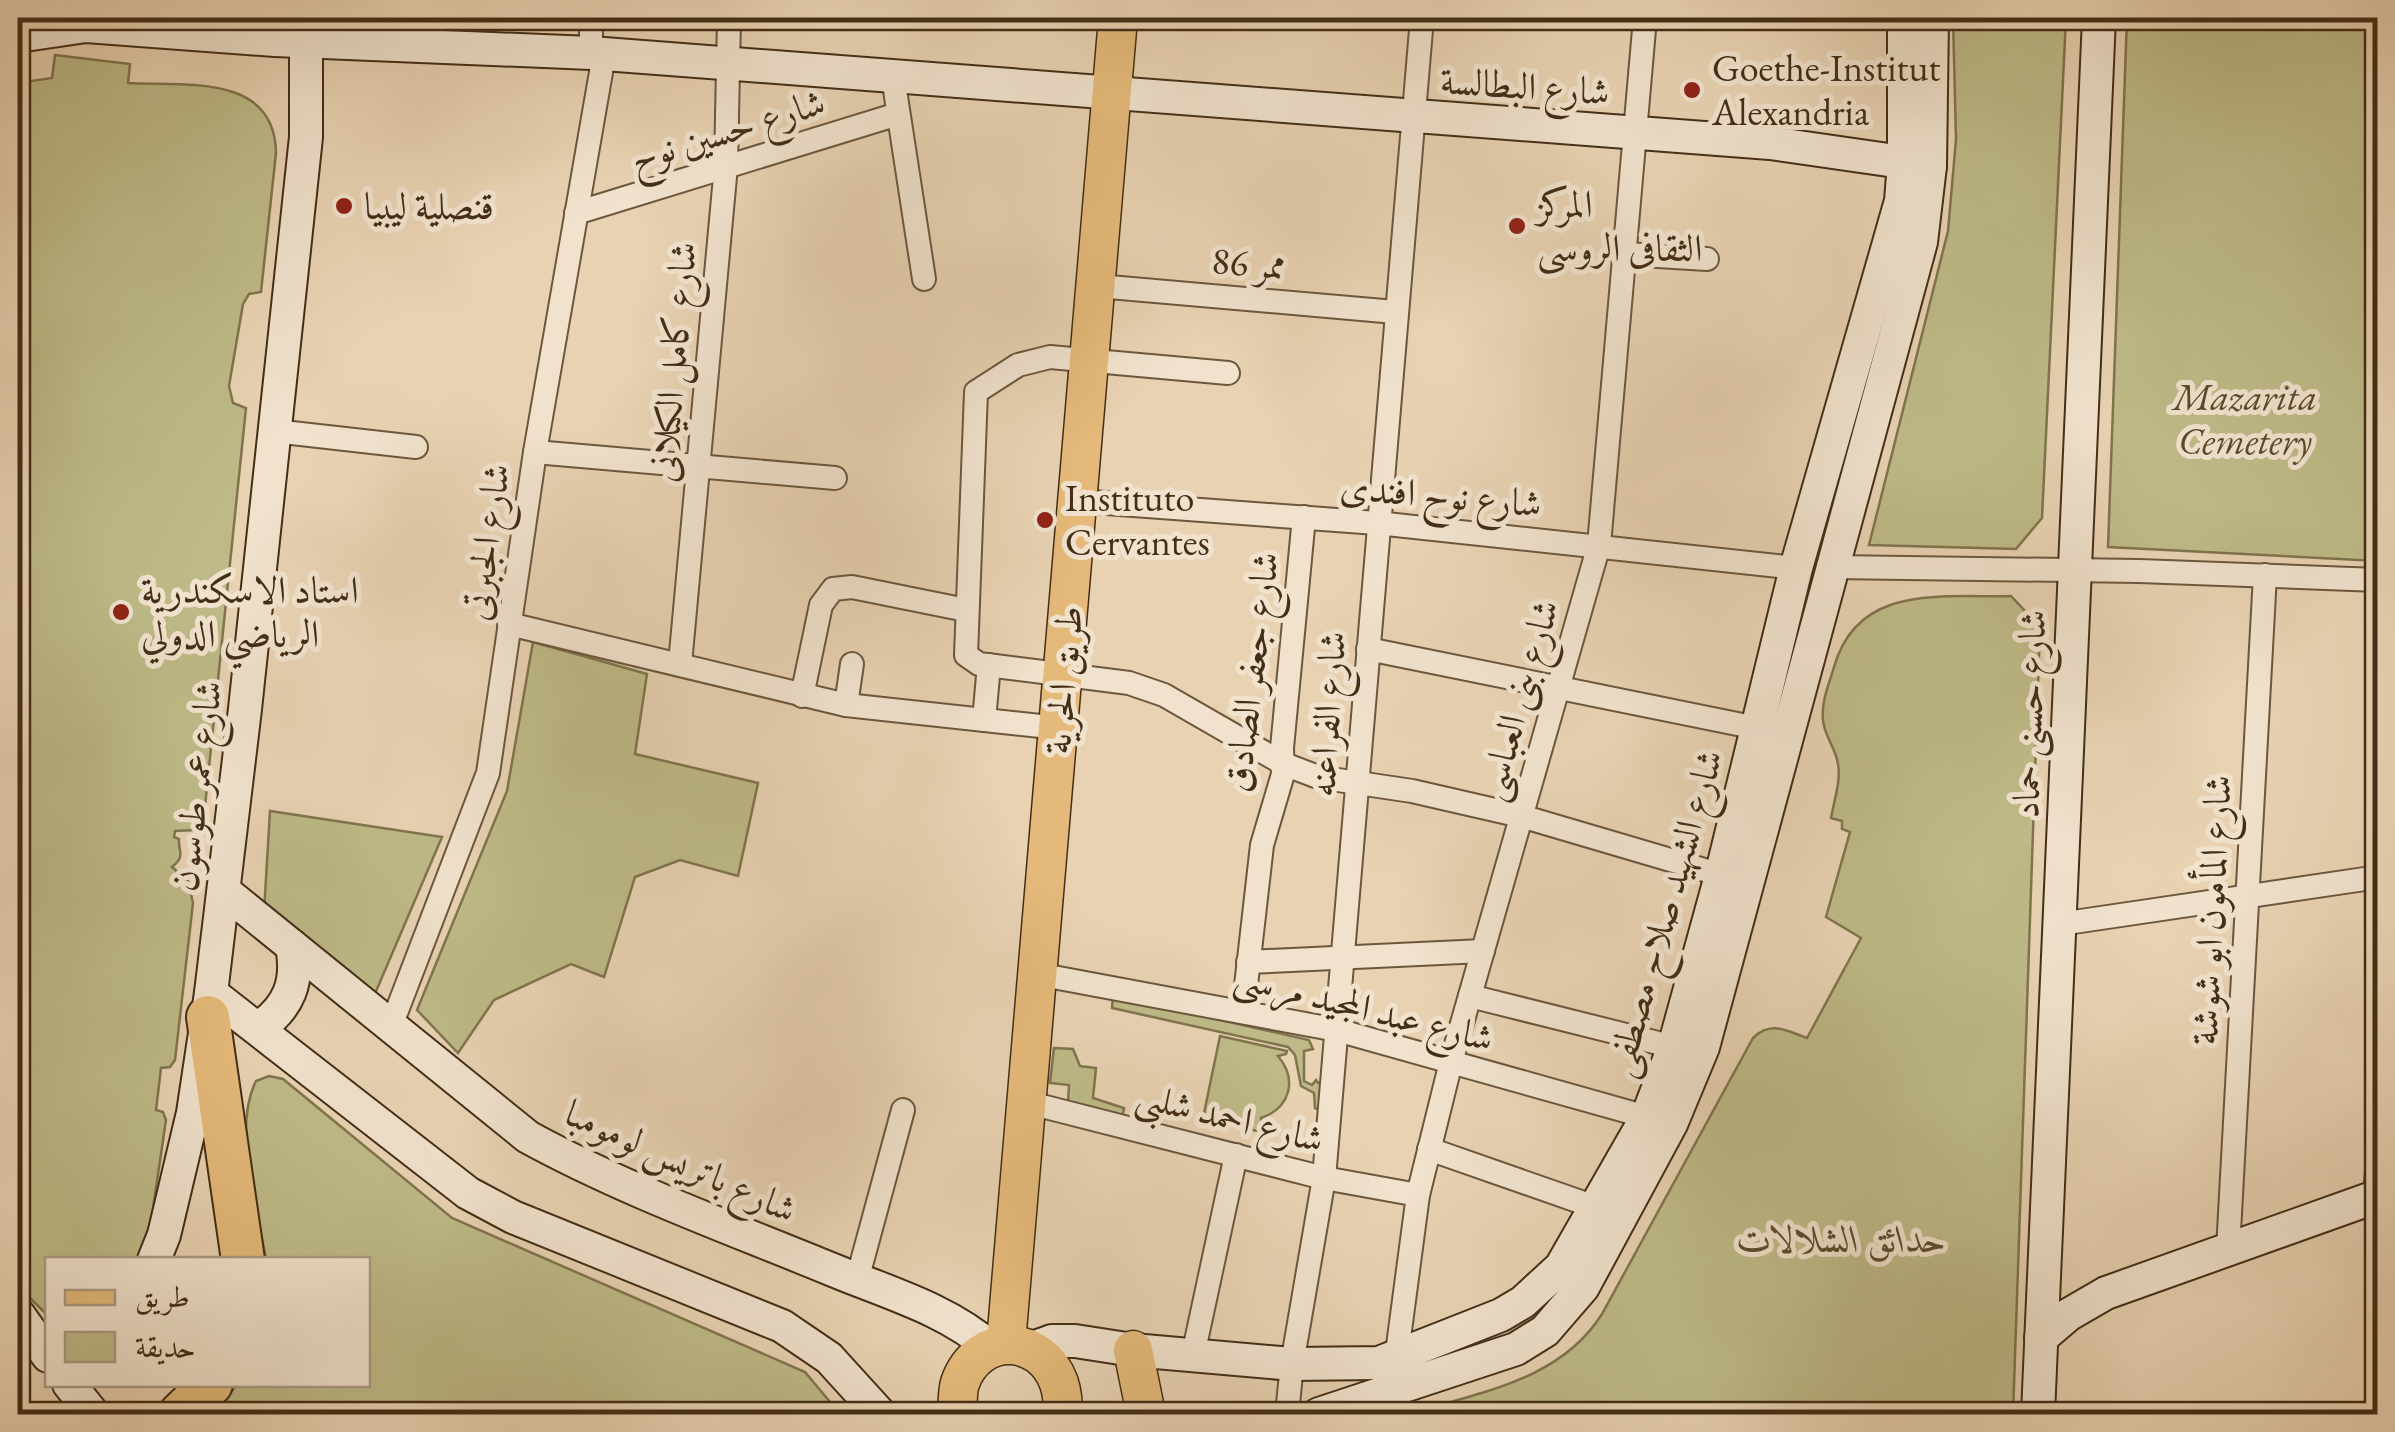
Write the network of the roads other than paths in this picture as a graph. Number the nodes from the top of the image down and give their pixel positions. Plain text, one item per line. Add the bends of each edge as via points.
1 (591, 18) edge
2 (729, 18) edge
3 (1118, 18) edge
4 (1422, 18) edge
5 (1644, 18) edge
6 (1904, 18) edge
7 (1932, 18) edge
8 (2099, 18) edge
9 (99, 22) edge
10 (306, 29) edge
11 (18, 36) edge
12 (598, 54) junction
13 (728, 66) junction
14 (892, 77) junction
15 (1113, 92) junction
16 (898, 114) junction
17 (1412, 118) junction
18 (1635, 134) junction
19 (1917, 165) junction
20 (726, 166) junction
21 (576, 213) junction
22 (1625, 254) junction
23 (1707, 260) dead end
24 (924, 279) dead end
25 (1098, 286) junction
26 (1395, 312) junction
27 (1091, 361) junction
28 (1228, 373) dead end
29 (274, 432) junction
30 (416, 447) dead end
31 (535, 452) junction
32 (698, 466) junction
33 (835, 478) dead end
34 (1079, 501) junction
35 (1304, 518) junction
36 (1377, 523) junction
37 (1598, 545) junction
38 (1832, 567) junction
39 (1796, 568) junction
40 (2075, 570) junction
41 (2265, 575) junction
42 (2378, 580) edge
43 (966, 610) junction
44 (510, 624) junction
45 (1368, 648) junction
46 (680, 664) junction
47 (852, 664) dead end
48 (990, 665) junction
49 (1064, 674) junction
50 (1558, 688) junction
51 (802, 696) junction
52 (846, 704) junction
53 (984, 720) junction
54 (1059, 728) junction
55 (1757, 728) junction
56 (1284, 764) junction
57 (1357, 784) junction
58 (1521, 816) junction
59 (2378, 877) edge
60 (1735, 879) junction
61 (224, 891) junction
62 (2247, 896) junction
63 (2060, 924) junction
64 (292, 946) junction
65 (1482, 951) junction
66 (1344, 958) junction
67 (1248, 962) junction
68 (1037, 974) junction
69 (1470, 996) junction
70 (210, 1005) junction
71 (1242, 1012) junction
72 (391, 1026) junction
73 (259, 1028) junction
74 (1338, 1030) junction
75 (1674, 1048) junction
76 (1450, 1062) junction
77 (1026, 1102) junction
78 (903, 1110) dead end
79 (1659, 1121) junction
80 (1429, 1149) junction
81 (1236, 1155) junction
82 (2378, 1158) edge
83 (1324, 1178) junction
84 (1418, 1194) junction
85 (2376, 1197) edge
86 (1596, 1207) junction
87 (2228, 1250) junction
88 (155, 1257) edge
89 (243, 1257) edge
90 (856, 1280) junction
91 (18, 1314) edge
92 (2041, 1338) junction
93 (1009, 1347) junction
94 (45, 1350) edge
95 (1133, 1350) junction
96 (1192, 1355) junction
97 (1396, 1358) junction
98 (1292, 1364) junction
99 (72, 1387) edge
100 (208, 1387) edge
101 (1393, 1391) junction
102 (94, 1414) edge
103 (180, 1414) edge
104 (880, 1414) edge
105 (957, 1414) edge
106 (1063, 1414) edge
107 (1146, 1414) edge
108 (1288, 1414) edge
109 (1319, 1414) edge
110 (2038, 1414) edge

1 - 12 street, شارع الجبرتى
2 - 13 street, شارع كامل الكيلانى
3 - 15 main road, طريق الحرية
4 - 17 street, شارع الفراعنه
5 - 18 street, شارع بنى العباسى
6 - 19 main road, شارع الشهيد صلاح مصطفى
7 - 19 main road, شارع الشهيد صلاح مصطفى
8 - 40 main road, شارع حسنى حماد
9 - 10 main road, شارع البطالسة
9 - 11 main road, شارع البطالسة
10 - 12 main road, شارع البطالسة
10 - 29 main road, شارع عمر طوسون via 306,137
12 - 13 main road, شارع البطالسة
12 - 21 street, شارع الجبرتى
13 - 14 main road, شارع البطالسة
13 - 20 street, شارع كامل الكيلانى
14 - 15 main road, شارع البطالسة
14 - 16 street
15 - 17 main road, شارع البطالسة
15 - 25 main road, طريق الحرية
16 - 20 street, شارع حسين نوح
16 - 24 street
17 - 18 main road, شارع البطالسة
17 - 26 street, شارع الفراعنه
18 - 19 main road, شارع البطالسة
18 - 22 street, شارع بنى العباسى
19 - 38 main road, شارع الشهيد صلاح مصطفى via 1921,242
19 - 39 main road, شارع الشهيد صلاح مصطفى
20 - 21 street, شارع حسين نوح
20 - 32 street, شارع كامل الكيلانى
21 - 31 street, شارع الجبرتى
22 - 23 street
22 - 37 street, شارع بنى العباسى
25 - 26 street, ممر 86
25 - 27 main road, طريق الحرية
26 - 36 street, شارع الفراعنه
27 - 28 street
27 - 34 main road, طريق الحرية
27 - 43 street via 1034,358 976,392
29 - 30 street
29 - 61 main road, شارع عمر طوسون
31 - 32 street
31 - 44 street, شارع الجبرتى
32 - 33 street
32 - 46 street, شارع كامل الكيلانى
34 - 35 street, شارع نوح افندى
34 - 49 main road, طريق الحرية
35 - 36 street, شارع نوح افندى
35 - 56 street, شارع جعفر الصادق
36 - 37 street, شارع نوح افندى
36 - 45 street, شارع الفراعنه
37 - 39 street, شارع نوح افندى
37 - 50 street, شارع بنى العباسى
38 - 39 main road
38 - 40 street
38 - 60 main road, شارع الشهيد صلاح مصطفى
39 - 55 main road, شارع الشهيد صلاح مصطفى
40 - 41 street
40 - 63 main road, شارع حسنى حماد
41 - 42 street
41 - 62 street, شارع المأمون ابو شوشة
43 - 48 street via 966,655
43 - 51 street via 852,587 832,589 821,605
44 - 46 street
44 - 72 street, شارع الجبرتى via 484,786
45 - 50 street
45 - 57 street, شارع الفراعنه
46 - 51 street
47 - 52 street
48 - 49 street
48 - 53 street
49 - 54 main road, طريق الحرية
49 - 56 street via 1164,694
50 - 55 street
50 - 58 street, شارع بنى العباسى
51 - 52 street
52 - 53 street
53 - 54 street
54 - 68 main road, طريق الحرية
55 - 60 main road, شارع الشهيد صلاح مصطفى
56 - 57 street
56 - 67 street, شارع جعفر الصادق via 1262,844
57 - 58 street
57 - 66 street, شارع الفراعنه
58 - 60 street
58 - 65 street, شارع بنى العباسى
59 - 62 street
60 - 75 main road, شارع الشهيد صلاح مصطفى
60 - 79 main road, شارع الشهيد صلاح مصطفى via 1703,1047
61 - 64 main road, شارع باتريس لومومبا
61 - 70 main road, شارع عمر طوسون
62 - 63 street
62 - 87 street, شارع المأمون ابو شوشة
63 - 92 main road, شارع حسنى حماد
64 - 72 main road, شارع باتريس لومومبا
64 - 73 main road via 294,984 275,1017
65 - 66 street
65 - 69 street, شارع بنى العباسى
66 - 67 street
66 - 74 street, شارع الفراعنه
67 - 71 street, شارع جعفر الصادق
68 - 71 street, شارع عبد المجيد مرسى
68 - 77 main road, طريق الحرية
69 - 75 street
69 - 76 street, شارع بنى العباسى
70 - 73 main road
70 - 88 main road, شارع عمر طوسون via 193,1112
70 - 89 highway
71 - 74 street, شارع عبد المجيد مرسى
72 - 90 main road, شارع باتريس لومومبا via 542,1145
73 - 104 main road via 468,1193 782,1326 829,1358
74 - 76 street, شارع عبد المجيد مرسى
74 - 83 street, شارع الفراعنه
75 - 79 main road, شارع الشهيد صلاح مصطفى
76 - 79 street, شارع عبد المجيد مرسى
76 - 80 street, شارع بنى العباسى
77 - 81 street, شارع احمد شلبى
77 - 93 main road, طريق الحرية
78 - 90 street
79 - 86 main road, شارع الشهيد صلاح مصطفى
79 - 101 main road, شارع الشهيد صلاح مصطفى via 1583,1287 1545,1331 1516,1349
80 - 84 street, شارع بنى العباسى
80 - 86 street
81 - 83 street, شارع احمد شلبى
81 - 96 street
82 - 85 street
83 - 84 street, شارع احمد شلبى
83 - 98 street, شارع الفراعنه
84 - 97 street, شارع بنى العباسى
85 - 87 main road
86 - 97 main road, شارع الشهيد صلاح مصطفى via 1561,1267 1523,1302
87 - 92 main road via 2106,1293
90 - 93 main road, شارع باتريس لومومبا
91 - 94 main road
92 - 110 main road, شارع حسنى حماد
93 - 95 main road, شارع الشهيد صلاح مصطفى via 1062,1341
93 - 105 main road via 972,1363 960,1384
93 - 106 main road via 1048,1364 1060,1384
95 - 96 main road, شارع الشهيد صلاح مصطفى
95 - 107 main road
96 - 98 main road, شارع الشهيد صلاح مصطفى
97 - 98 main road, شارع الشهيد صلاح مصطفى via 1361,1366
97 - 101 street, شارع بنى العباسى
98 - 108 street, شارع الفراعنه
99 - 102 main road
100 - 103 highway
101 - 109 main road, شارع الشهيد صلاح مصطفى

